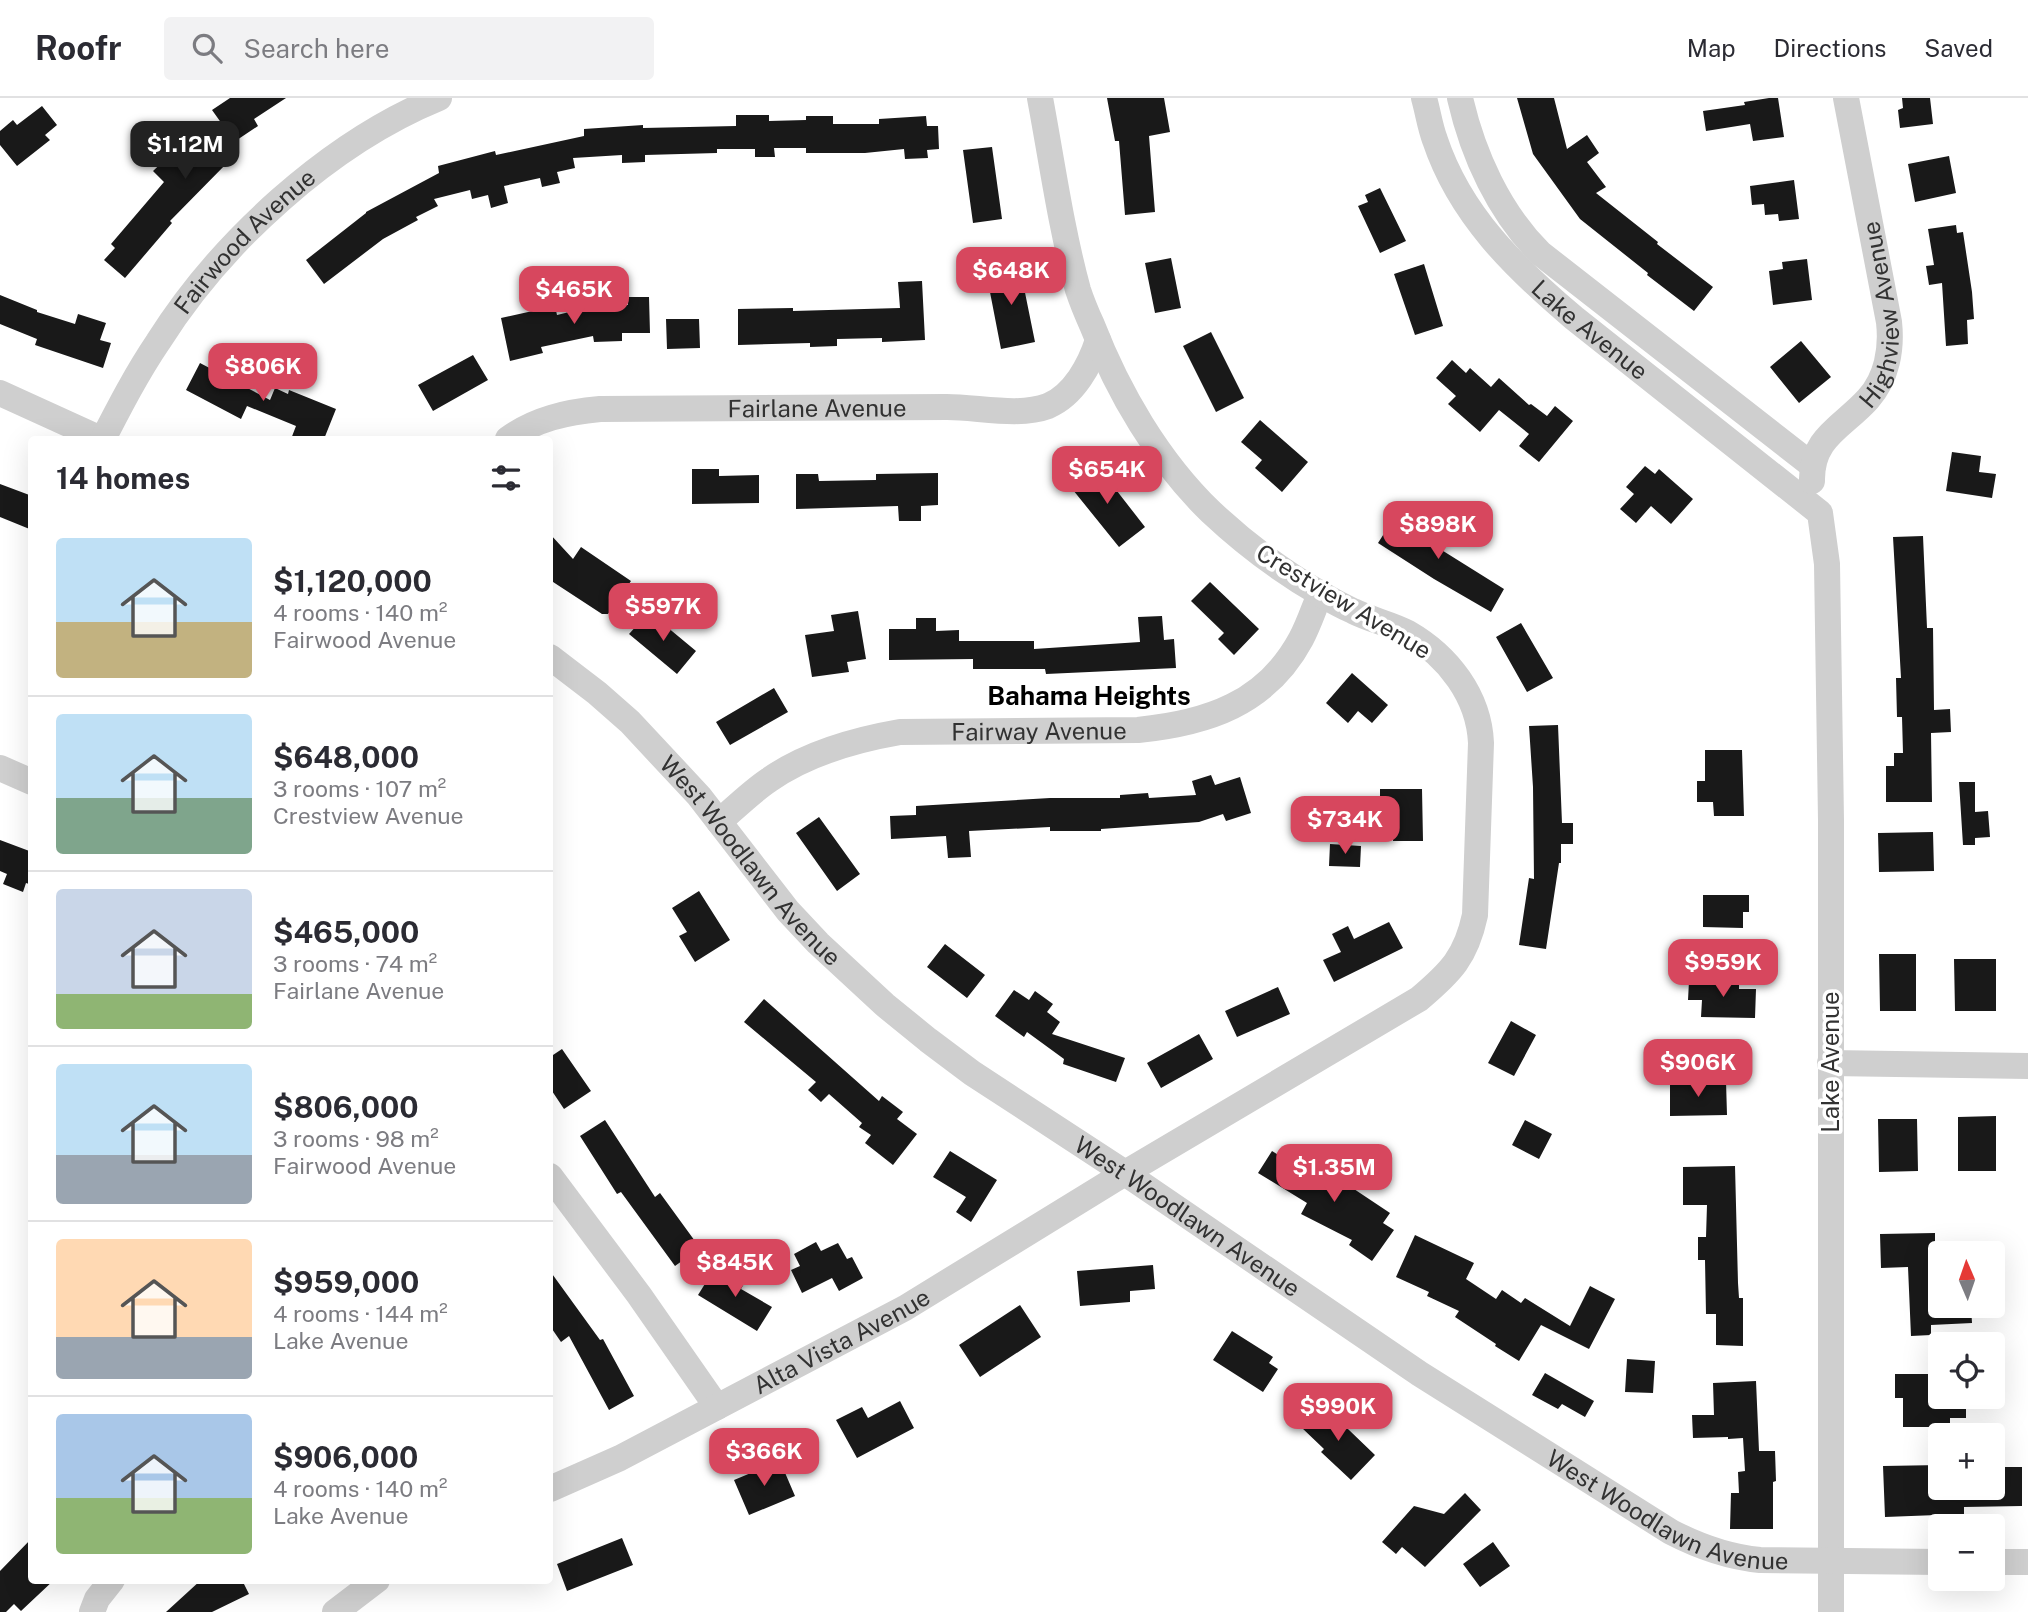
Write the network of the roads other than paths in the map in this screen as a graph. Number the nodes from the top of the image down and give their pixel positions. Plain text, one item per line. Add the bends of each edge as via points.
1 (439, 98) edge
2 (1040, 98) edge
3 (1424, 98) edge
4 (1460, 98) edge
5 (1846, 98) edge
6 (1098, 340) junction
7 (0, 393) edge
8 (95, 436) edge
9 (104, 436) edge
10 (513, 436) edge
11 (1813, 466) junction
12 (1820, 513) junction
13 (1320, 594) junction
14 (553, 659) edge
15 (0, 768) edge
16 (28, 780) edge
17 (719, 822) junction
18 (1830, 1063) junction
19 (2028, 1066) edge
20 (1125, 1173) junction
21 (553, 1181) edge
22 (717, 1407) junction
23 (553, 1488) edge
24 (1831, 1562) junction
25 (1928, 1562) edge
26 (2005, 1562) edge
27 (2028, 1562) edge
28 (109, 1584) edge
29 (372, 1584) edge
30 (92, 1612) edge
31 (335, 1612) edge
32 (1831, 1612) edge

1 - 9 street, Fairwood Avenue via 336,156 240,239 158,341
2 - 6 street, Crestview Avenue via 1079,292
3 - 12 street, Lake Avenue via 1434,139 1459,193 1507,257 1574,318
4 - 11 street, Lake Avenue via 1486,173 1527,240
5 - 11 street, Highview Avenue via 1891,340 1884,374 1875,390 1819,446
6 - 10 street, Fairlane Avenue via 1085,371 1069,390 1049,406 1028,411 954,407 600,409 557,415
6 - 13 street, Crestview Avenue via 1133,410 1185,484 1247,544
7 - 8 street
11 - 12 street, Lake Avenue via 1812,484
12 - 18 street, Lake Avenue via 1827,564
13 - 17 street, Fairway Avenue via 1301,638 1276,674 1222,712 1197,721 1138,730 900,732 870,737 790,767
13 - 20 street, Crestview Avenue via 1416,639 1443,661 1472,699 1481,743 1472,931 1447,975 1419,999
14 - 17 street, West Woodlawn Avenue via 630,722
15 - 16 street
17 - 20 street, West Woodlawn Avenue via 788,911 885,1006 972,1073
18 - 19 street
18 - 24 street, Lake Avenue
20 - 22 street, Alta Vista Avenue via 905,1308
20 - 24 street, West Woodlawn Avenue via 1420,1374 1671,1532 1736,1558
21 - 22 street
22 - 23 street, Alta Vista Avenue
24 - 25 street, West Woodlawn Avenue
24 - 32 street, Lake Avenue
26 - 27 street
28 - 30 street
29 - 31 street

